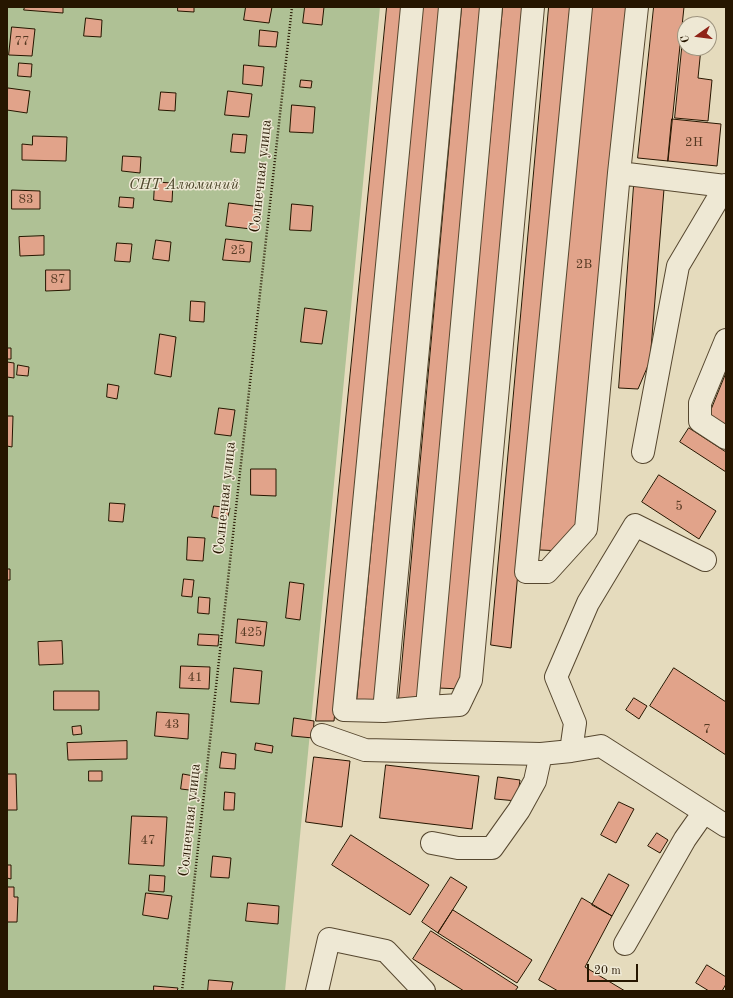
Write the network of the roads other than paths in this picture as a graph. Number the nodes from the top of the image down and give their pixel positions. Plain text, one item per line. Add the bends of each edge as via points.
1 (412, 7) edge
2 (450, 7) edge
3 (491, 7) edge
4 (533, 7) edge
5 (580, 7) edge
6 (637, 7) edge
7 (619, 173) junction
8 (726, 186) edge
9 (726, 340) edge
10 (726, 438) edge
11 (643, 452) dead end
12 (705, 560) dead end
13 (427, 707) junction
14 (384, 711) junction
15 (322, 735) dead end
16 (571, 751) junction
17 (540, 754) junction
18 (704, 812) junction
19 (726, 826) edge
20 (432, 843) dead end
21 (625, 944) dead end
22 (317, 991) edge
23 (424, 991) edge

1 - 14 street via 344,710
2 - 14 street
3 - 13 street
4 - 13 street via 471,680 458,705
5 - 7 street via 526,572 547,572 586,529
6 - 7 street
7 - 8 street
8 - 11 street via 678,266
9 - 10 street via 700,403 700,421
12 - 16 street via 635,525 588,603 556,677 575,723
13 - 14 street
15 - 17 street via 365,750
16 - 17 street
16 - 18 street via 601,746
17 - 20 street via 535,781 520,810 492,848 458,848
18 - 19 street
18 - 21 street via 684,839
22 - 23 street via 330,939 386,951

